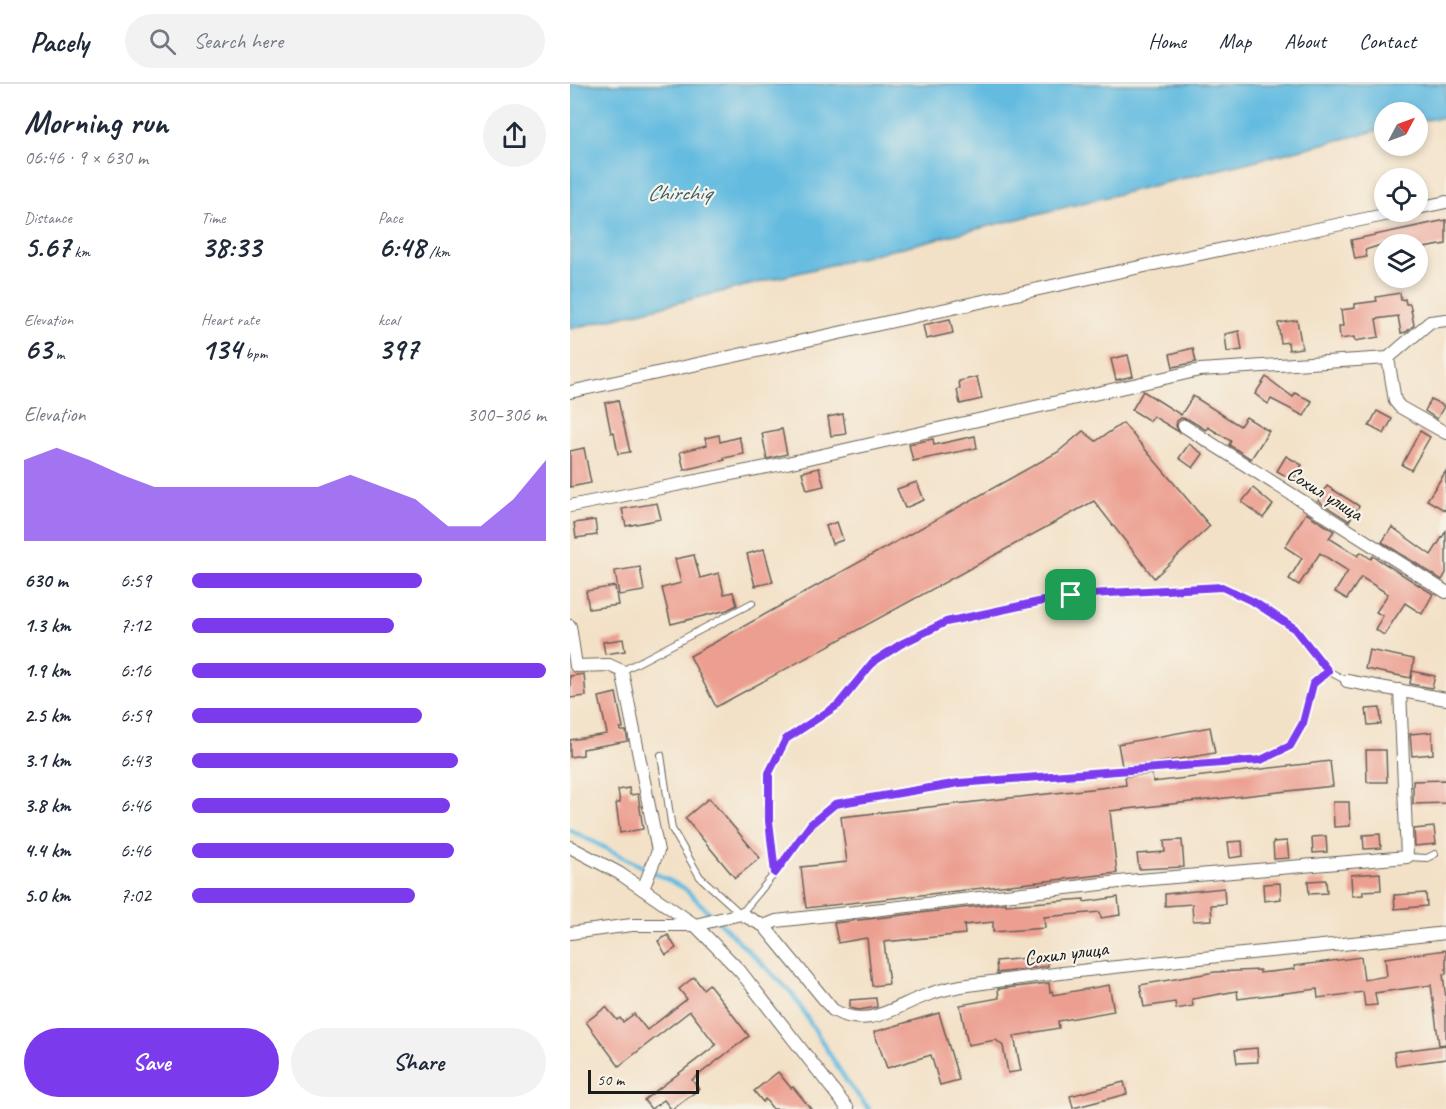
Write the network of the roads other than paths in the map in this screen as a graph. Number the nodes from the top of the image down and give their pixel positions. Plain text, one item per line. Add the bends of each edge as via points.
1 (1446, 202) edge
2 (1428, 206) edge
3 (1374, 217) edge
4 (1446, 320) edge
5 (1388, 358) junction
6 (570, 392) edge
7 (1184, 426) dead end
8 (1446, 433) edge
9 (570, 506) edge
10 (1446, 592) edge
11 (752, 603) dead end
12 (570, 626) edge
13 (573, 667) edge
14 (622, 670) junction
15 (1328, 671) junction
16 (1347, 681) joint
17 (1400, 690) junction
18 (1446, 699) edge
19 (661, 755) dead end
20 (570, 847) edge
21 (1436, 854) dead end
22 (1407, 857) junction
23 (775, 873) junction
24 (643, 889) junction
25 (741, 914) junction
26 (695, 925) junction
27 (764, 926) junction
28 (570, 933) edge
29 (1446, 933) edge
30 (848, 1109) edge

1 - 2 street
3 - 6 street
4 - 5 street via 1430,322
5 - 8 street via 1395,401 1405,411
5 - 9 street via 1200,370 787,463
7 - 10 street, Сохил улица
11 - 14 lane
12 - 13 street
13 - 14 street via 609,665
14 - 24 street via 658,851
15 - 16 lane
15 - 23 lane via 1313,684 1303,723 1290,746 1261,760 959,783 835,804 811,824
15 - 23 lane via 1294,628 1222,587 1071,595 946,622 873,662 838,705 786,739 769,773
16 - 17 street
17 - 18 street
17 - 22 street
19 - 25 lane via 672,829 700,877
20 - 24 street
21 - 22 lane via 1427,858
22 - 27 street via 1128,881 776,921
23 - 25 lane
24 - 26 street
25 - 26 street
25 - 27 street, Сохил улица
26 - 28 street via 632,925
26 - 30 street via 740,971
27 - 29 street, Сохил улица via 822,999 847,1018 882,1015 928,994 970,985

